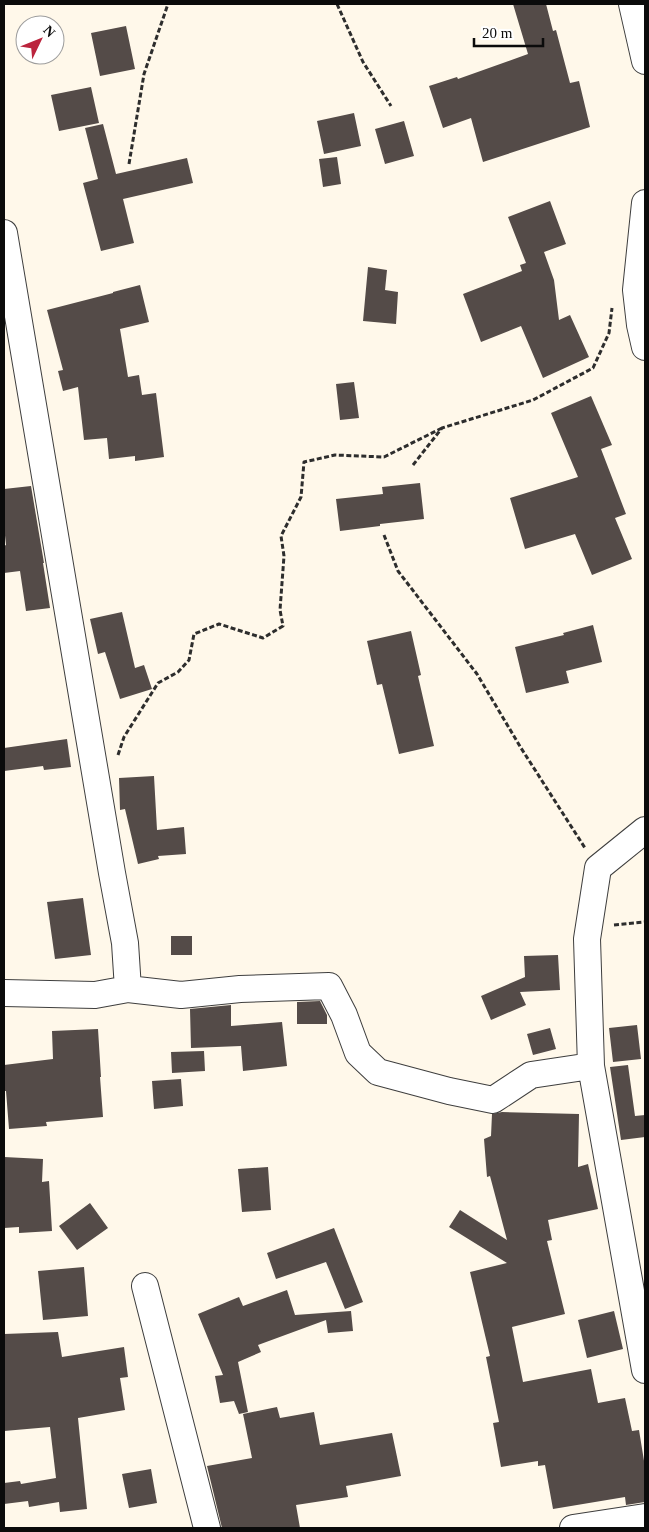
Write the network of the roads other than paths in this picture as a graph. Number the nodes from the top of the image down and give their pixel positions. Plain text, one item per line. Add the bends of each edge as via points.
1 (632, 4) edge
2 (645, 61) edge
3 (645, 203) edge
4 (4, 233) edge
5 (645, 347) edge
6 (645, 830) edge
7 (128, 989) junction
8 (4, 993) edge
9 (591, 1066) junction
10 (144, 1286) dead end
11 (645, 1370) edge
12 (645, 1517) edge
13 (207, 1528) edge
14 (574, 1528) edge

1 - 2 street
3 - 5 street via 636,290
4 - 7 street via 125,943
6 - 9 street via 598,868 587,939
7 - 8 street via 95,995
7 - 9 street via 181,995 329,986 358,1053 378,1072 492,1100 531,1075
9 - 11 street
10 - 13 street
12 - 14 street

